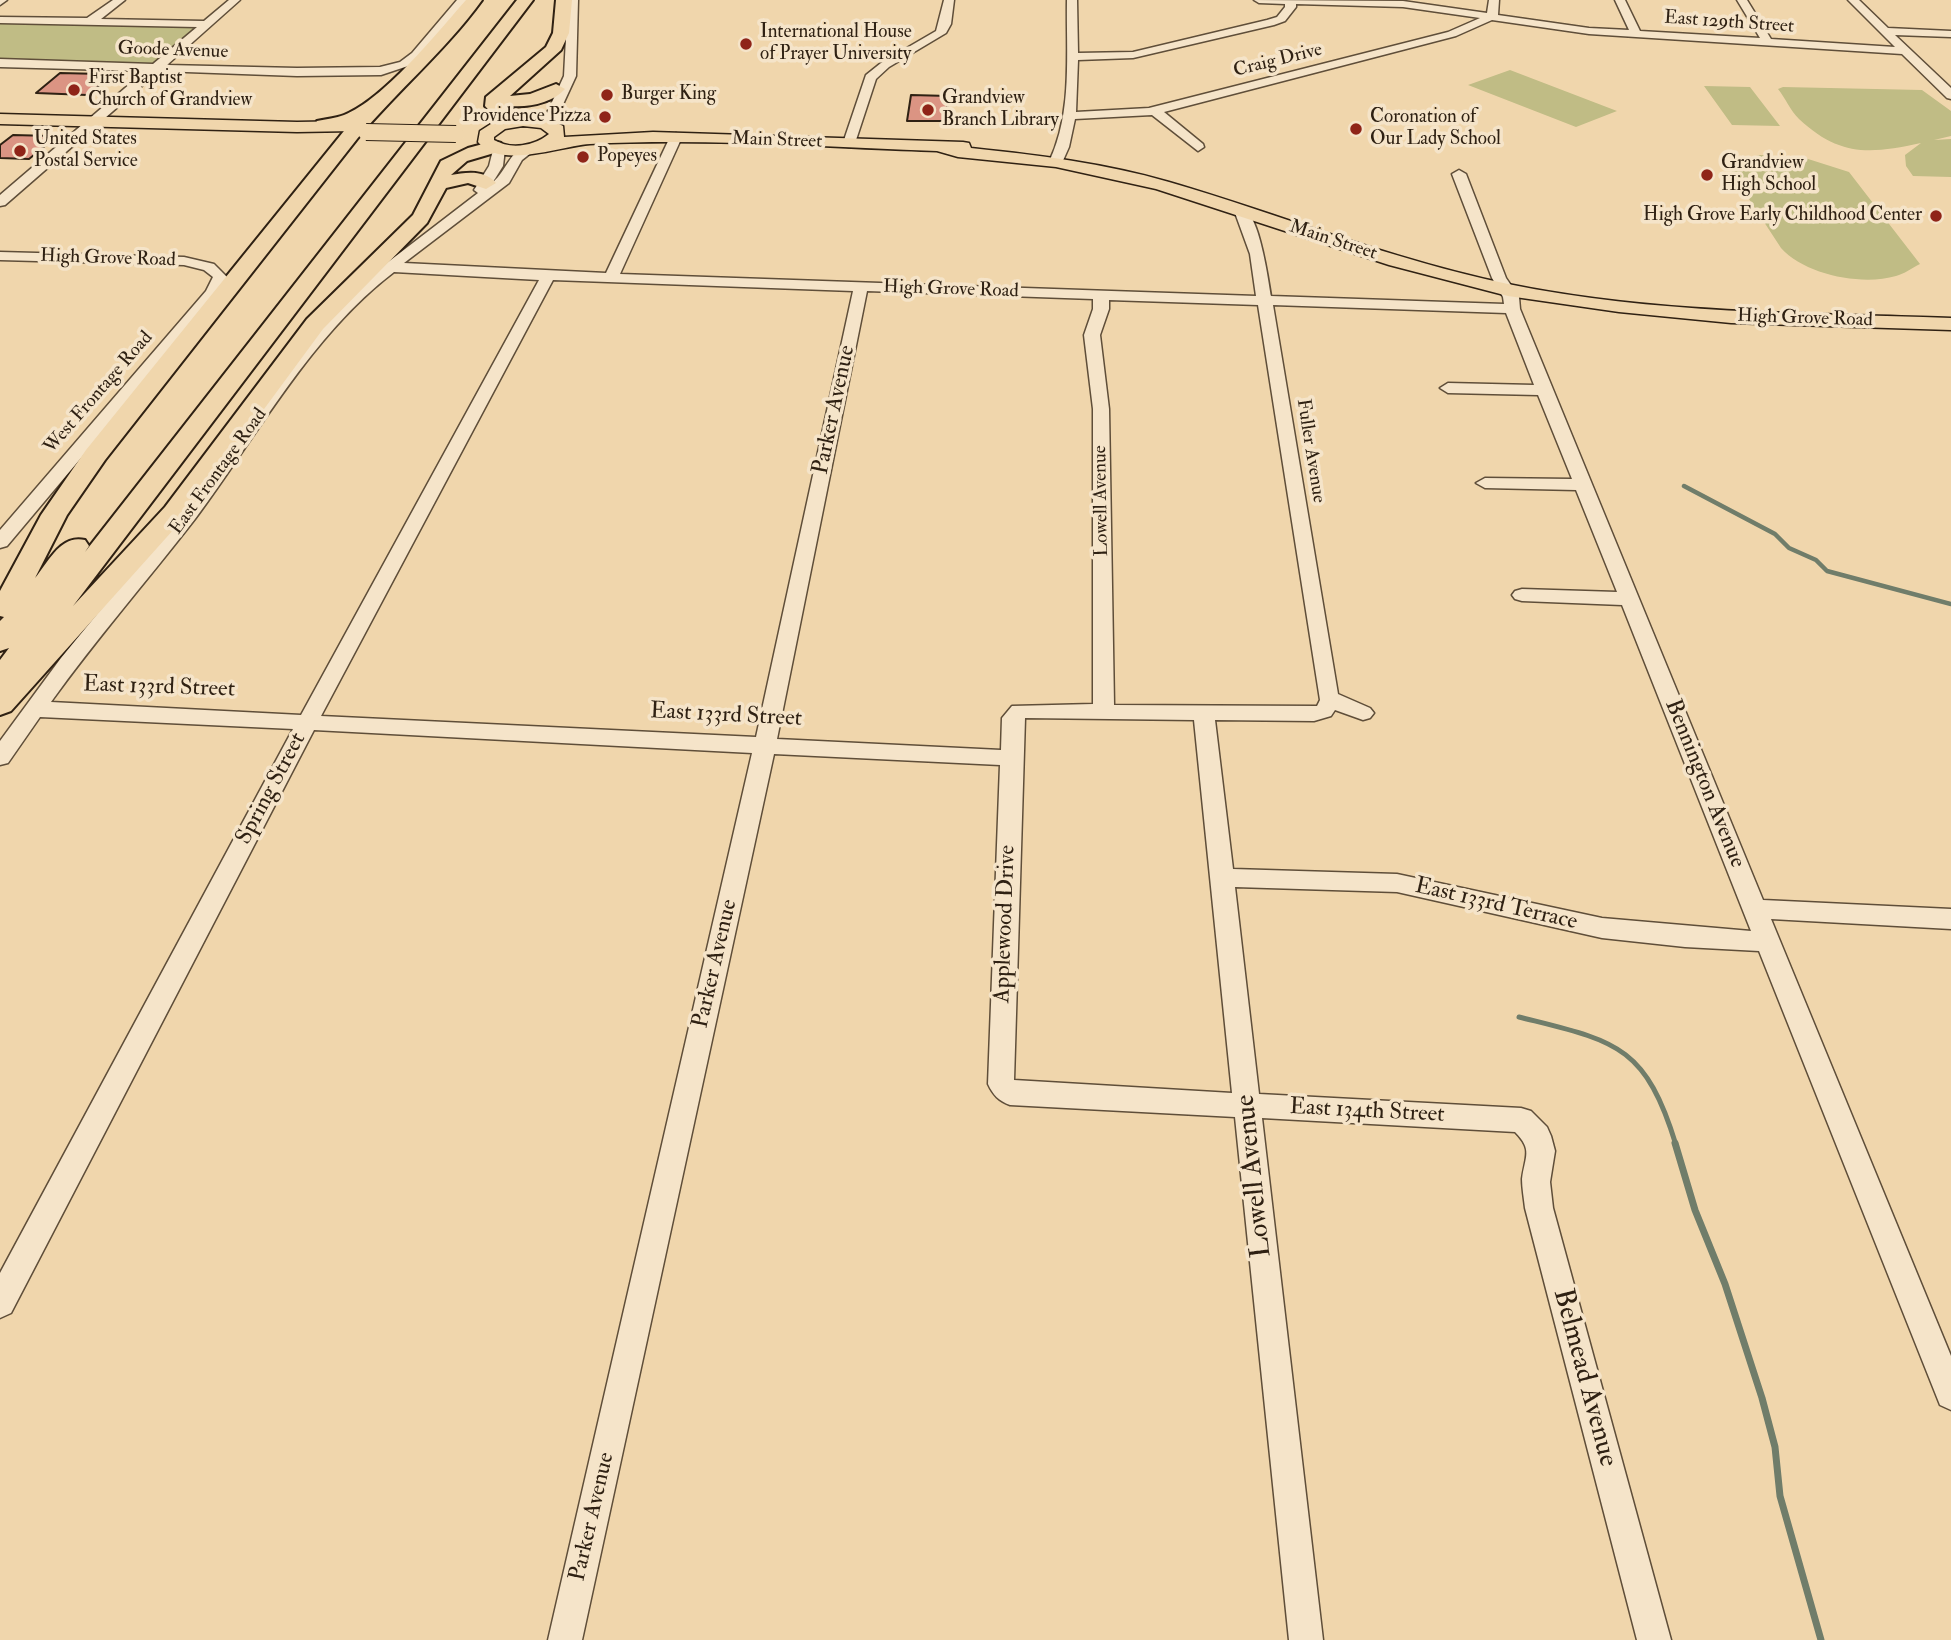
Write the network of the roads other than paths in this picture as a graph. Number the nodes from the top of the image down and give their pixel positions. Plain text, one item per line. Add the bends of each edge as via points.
1 (120, 0) edge
2 (235, 0) edge
3 (463, 0) edge
4 (474, 0) edge
5 (506, 0) edge
6 (525, 0) edge
7 (564, 0) edge
8 (573, 0) edge
9 (949, 0) edge
10 (1072, 0) edge
11 (1259, 0) edge
12 (1494, 0) edge
13 (1620, 0) edge
14 (1742, 0) edge
15 (1853, 0) edge
16 (1289, 1) edge
17 (1491, 16) junction
18 (0, 20) edge
19 (91, 21) junction
20 (207, 24) junction
21 (1887, 31) junction
22 (1636, 34) junction
23 (1951, 34) edge
24 (1768, 43) junction
25 (1905, 51) junction
26 (569, 54) junction
27 (1070, 57) junction
28 (0, 63) edge
29 (157, 67) junction
30 (556, 89) junction
31 (1951, 95) edge
32 (495, 97) junction
33 (1154, 110) junction
34 (1070, 116) junction
35 (0, 119) edge
36 (94, 121) junction
37 (526, 121) junction
38 (500, 125) junction
39 (310, 127) junction
40 (361, 128) junction
41 (555, 128) junction
42 (458, 132) junction
43 (653, 136) junction
44 (676, 137) junction
45 (849, 143) junction
46 (493, 145) junction
47 (1198, 146) dead end
48 (537, 147) junction
49 (1056, 162) junction
50 (1459, 174) dead end
51 (440, 183) junction
52 (486, 183) junction
53 (0, 202) edge
54 (1241, 210) junction
55 (463, 211) junction
56 (0, 256) edge
57 (391, 267) junction
58 (215, 270) joint
59 (548, 276) junction
60 (611, 278) junction
61 (861, 286) junction
62 (1101, 295) junction
63 (1510, 300) junction
64 (1265, 301) junction
65 (1659, 310) joint
66 (1951, 324) edge
67 (1448, 388) dead end
68 (1546, 390) junction
69 (129, 478) dead end
70 (1485, 483) dead end
71 (1584, 485) junction
72 (86, 533) dead end
73 (0, 542) edge
74 (1522, 595) dead end
75 (1629, 599) junction
76 (0, 616) edge
77 (0, 641) edge
78 (0, 681) edge
79 (1331, 700) junction
80 (0, 704) edge
81 (35, 709) junction
82 (1104, 710) junction
83 (1204, 713) junction
84 (1363, 713) dead end
85 (308, 721) junction
86 (765, 744) junction
87 (0, 757) edge
88 (1012, 758) junction
89 (1222, 878) junction
90 (1755, 909) junction
91 (1951, 919) edge
92 (1768, 941) junction
93 (1005, 1088) joint
94 (1247, 1106) junction
95 (1521, 1120) joint
96 (0, 1303) edge
97 (1951, 1394) edge
98 (565, 1640) edge
99 (1306, 1640) edge
100 (1654, 1640) edge

1 - 19 street
2 - 20 street
3 - 29 street, Goode Avenue via 416,55 381,71
4 - 40 highway
5 - 69 highway
6 - 78 highway
7 - 32 highway via 561,33 553,50
8 - 26 street
9 - 45 street via 940,33 870,78
10 - 27 street
11 - 16 street, East 129th Street
12 - 17 street
13 - 22 street
14 - 24 street
15 - 21 street
16 - 17 street, East 129th Street via 1403,4
16 - 27 street via 1289,13 1270,23 1133,55
17 - 22 street, East 129th Street via 1562,29
17 - 33 street, Craig Drive via 1452,34
18 - 19 street
19 - 20 street
20 - 29 street
21 - 23 street
21 - 25 street
22 - 24 street, East 129th Street
24 - 25 street, East 129th Street
25 - 31 street
26 - 30 street
26 - 41 street via 570,76 553,113
27 - 34 street
28 - 29 street, Goode Avenue
29 - 36 street
30 - 32 highway via 533,99
30 - 37 street via 543,110
32 - 37 highway via 495,109
33 - 34 street, Craig Drive
33 - 47 street
34 - 49 street via 1064,150
35 - 36 main road
36 - 39 main road
36 - 53 street
37 - 38 main road, Main Street
37 - 41 main road, Main Street
38 - 42 main road
38 - 46 main road via 489,131
39 - 40 highway via 333,135
39 - 40 highway via 349,120
40 - 42 main road, bridge
40 - 76 highway via 95,455 54,515
41 - 43 main road, Main Street via 580,134
41 - 48 main road via 555,138
42 - 46 main road
43 - 44 main road, Main Street
43 - 48 main road, Main Street
44 - 45 main road, Main Street
44 - 60 street
45 - 49 main road, Main Street via 943,148
46 - 48 main road, Main Street
46 - 51 highway via 452,162
46 - 52 street, East Frontage Road via 496,166
48 - 55 street, East Frontage Road via 517,158 504,180
49 - 54 main road, Main Street via 1161,185
50 - 63 street, Bennington Avenue
51 - 52 highway via 469,177
51 - 80 highway via 421,219 315,324 174,513
52 - 55 street, East Frontage Road
54 - 63 main road, Main Street
54 - 64 street, Fuller Avenue via 1257,254
55 - 57 street, East Frontage Road
56 - 58 street, High Grove Road via 184,261
57 - 59 street, High Grove Road
57 - 81 street, East Frontage Road via 318,336 188,515
58 - 73 street, West Frontage Road via 220,280 213,292
59 - 60 street, High Grove Road
59 - 85 street, Spring Street
60 - 61 street, High Grove Road
61 - 62 street, High Grove Road
61 - 86 street, Parker Avenue
62 - 64 street, High Grove Road
62 - 82 street, Lowell Avenue via 1092,335 1101,409
63 - 64 street, High Grove Road
63 - 65 main road, Main Street
63 - 68 street, Bennington Avenue
64 - 79 street, Fuller Avenue
65 - 66 main road, High Grove Road via 1731,317
67 - 68 street
68 - 71 street, Bennington Avenue
70 - 71 street
71 - 75 street, Bennington Avenue
72 - 77 highway
74 - 75 street
75 - 90 street, Bennington Avenue
79 - 83 street via 1324,711 1314,715
79 - 84 street
81 - 85 street, East 133rd Street
81 - 87 street, East Frontage Road
82 - 83 street
82 - 88 street via 1019,711 1013,718
83 - 89 street, Lowell Avenue
85 - 86 street, East 133rd Street
85 - 96 street, Spring Street
86 - 88 street, East 133rd Street
86 - 98 street, Parker Avenue
88 - 93 street, Applewood Drive via 1001,1084
89 - 92 street, East 133rd Terrace via 1396,883 1450,891 1546,918 1606,929 1690,939
89 - 94 street, Lowell Avenue
90 - 91 street
90 - 92 street, Bennington Avenue
92 - 97 street, Bennington Avenue
93 - 94 street, East 134th Street via 1010,1093
94 - 95 street, East 134th Street
94 - 99 street, Lowell Avenue
95 - 100 street, Belmead Avenue via 1537,1136 1541,1151 1536,1182 1539,1208

